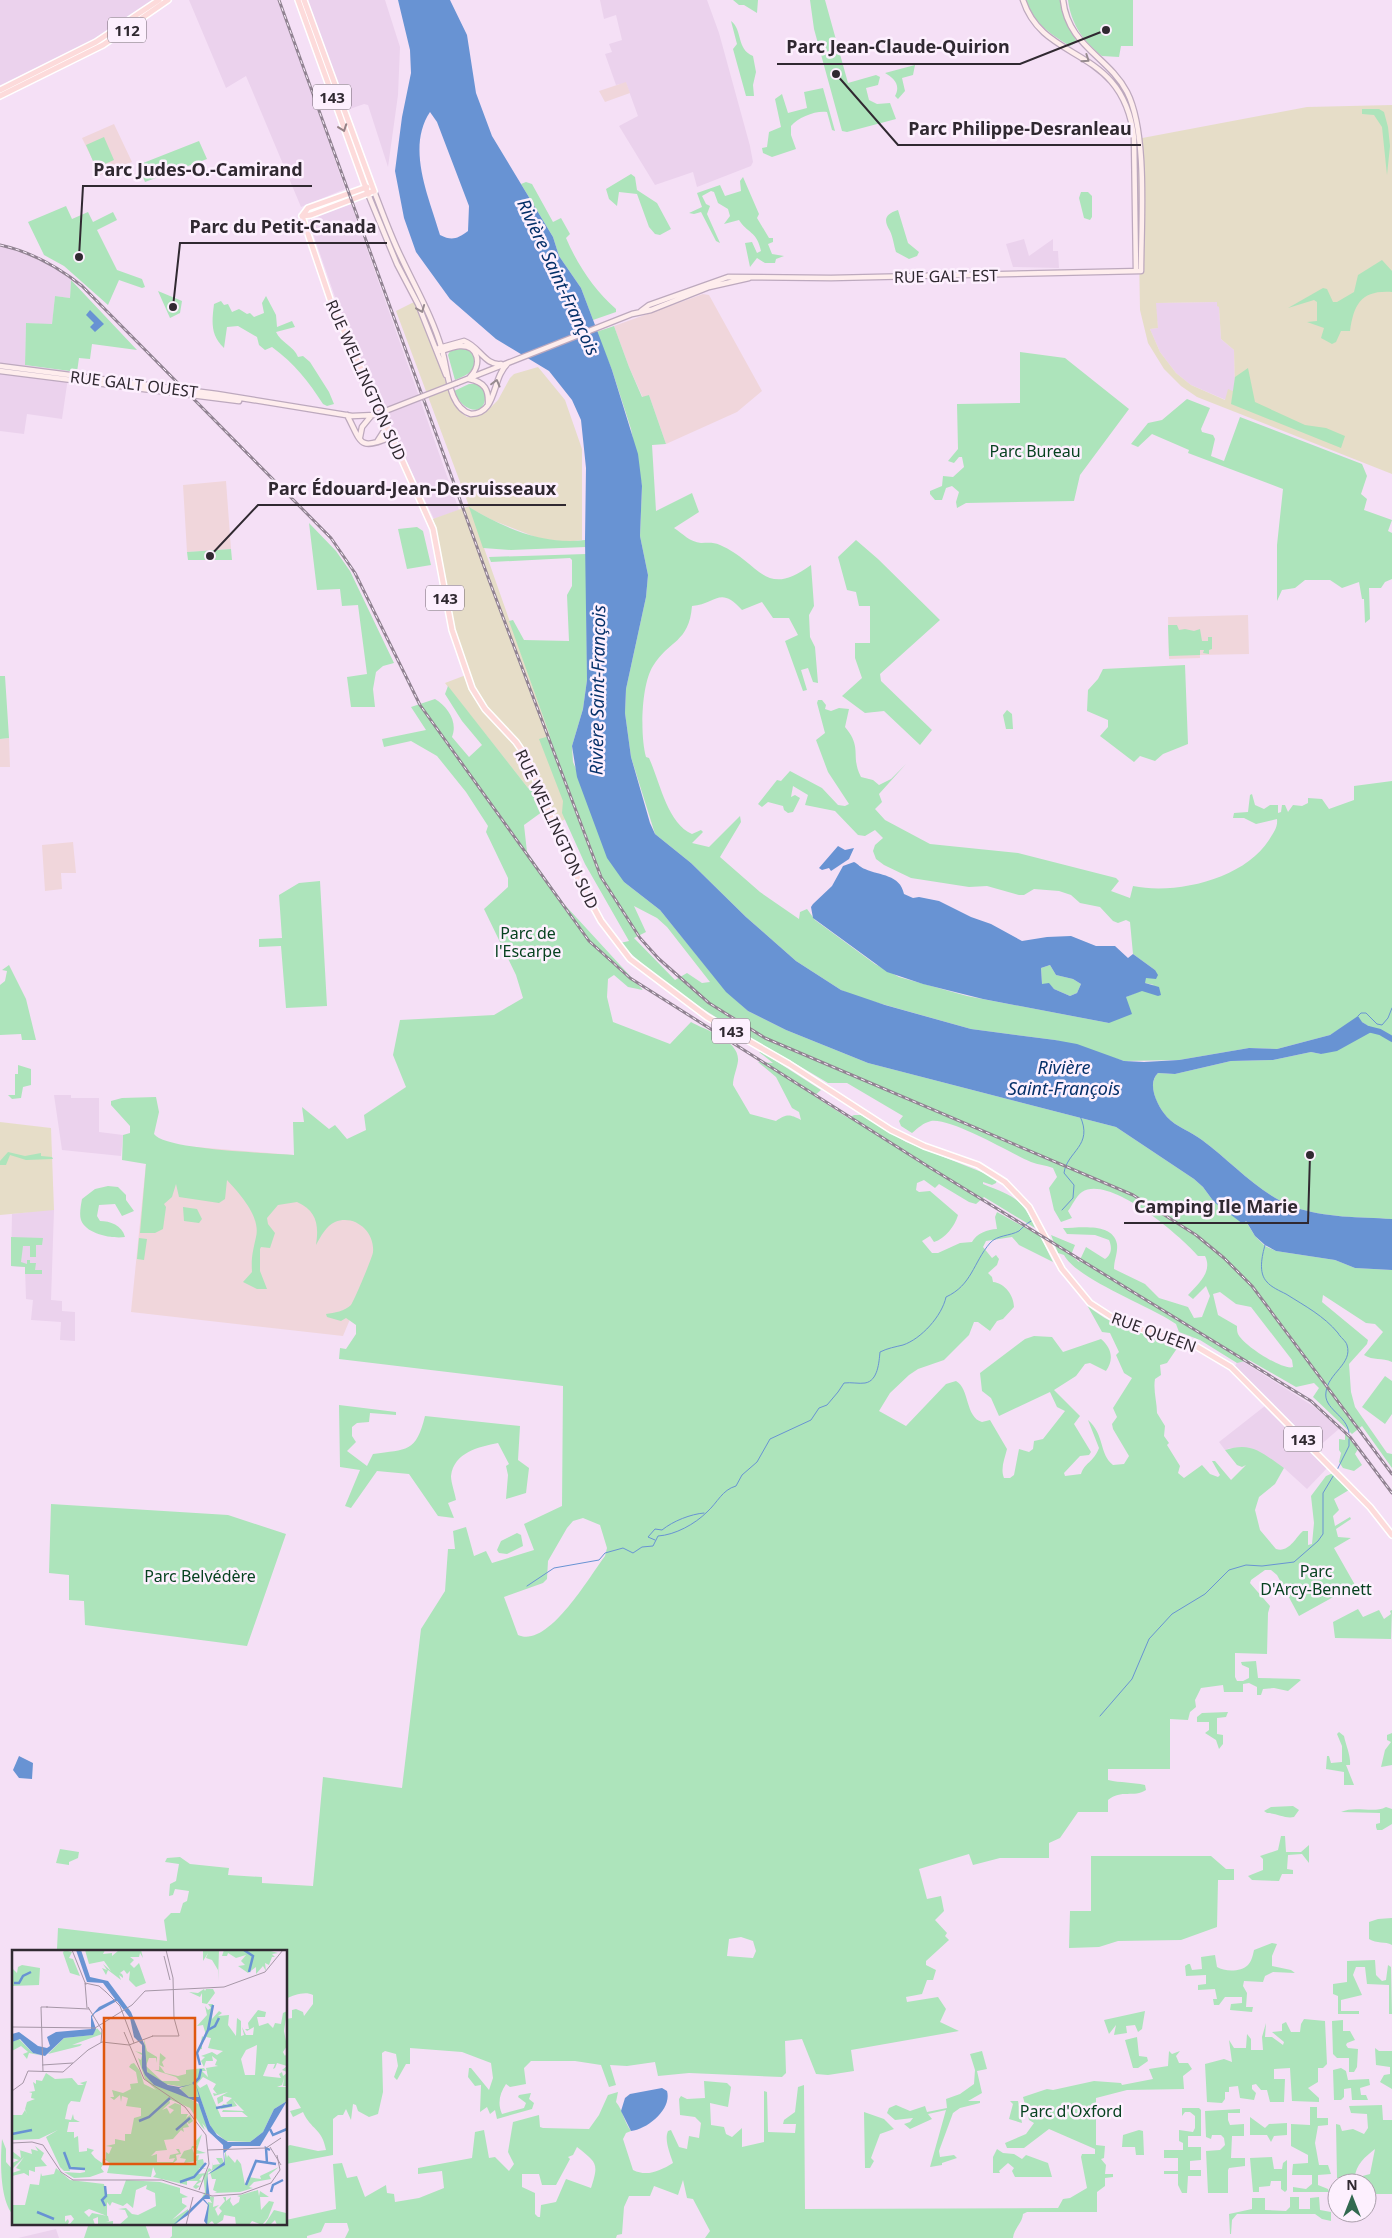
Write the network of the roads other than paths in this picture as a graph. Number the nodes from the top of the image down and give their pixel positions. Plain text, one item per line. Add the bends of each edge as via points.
1 (159, 0) edge
2 (168, 0) edge
3 (298, 0) edge
4 (304, 0) edge
5 (1023, 0) edge
6 (1063, 0) edge
7 (127, 26) junction
8 (1082, 43) junction
9 (1073, 51) junction
10 (0, 90) edge
11 (0, 96) edge
12 (373, 188) junction
13 (367, 191) junction
14 (1139, 271) junction
15 (442, 348) junction
16 (436, 351) junction
17 (518, 357) joint
18 (508, 363) junction
19 (0, 366) edge
20 (0, 372) edge
21 (468, 379) junction
22 (451, 388) junction
23 (268, 403) junction
24 (488, 405) junction
25 (347, 415) junction
26 (373, 416) junction
27 (384, 422) junction
28 (391, 437) junction
29 (360, 438) junction
30 (374, 444) junction
31 (1085, 1298) joint
32 (1392, 1535) edge

1 - 7 main road, 112
2 - 7 main road, 112
3 -> 13 main road, 143
4 - 12 main road, 143
5 - 9 main road via 1037,27
6 - 8 main road via 1070,25
7 - 10 main road, 112
7 - 11 main road, 112 via 84,55
8 - 9 main road
8 - 14 main road via 1120,81 1136,119 1140,144
9 -> 14 main road via 1112,80 1131,118
12 - 13 main road, 143
12 - 15 main road
13 -> 16 main road
13 - 27 main road, RUE WELLINGTON SUD / 143 via 308,208 302,216 331,302
14 - 17 main road, RUE GALT EST via 750,278 709,287
15 - 16 main road
15 - 18 main road via 464,341 475,346 492,364
15 - 21 main road via 463,346 474,351 477,367
15 - 22 main road
16 - 22 main road
17 - 18 main road, RUE GALT OUEST
18 - 21 main road, RUE GALT OUEST
24 -> 18 main road via 499,374
19 - 23 main road, RUE GALT OUEST
20 - 23 main road, RUE GALT OUEST
21 - 24 main road via 486,387
21 - 26 main road, RUE GALT OUEST, bridge
22 - 24 main road via 458,404 467,413 480,412
23 - 25 main road, RUE GALT OUEST
25 - 26 main road, RUE GALT OUEST
25 - 29 main road
26 - 29 main road via 362,427
27 - 28 main road, RUE WELLINGTON SUD / 143
27 - 30 main road via 382,436
28 - 30 main road
28 - 31 main road, RUE WELLINGTON SUD / 143 via 436,537 446,607 466,675 482,705 527,758 569,862 614,941 642,969 720,1025 790,1064 903,1137 970,1162 1005,1182 1029,1207 1062,1269
29 - 30 main road via 366,444
31 - 32 main road, RUE QUEEN / 143 via 1121,1323 1194,1345 1231,1367 1364,1502

